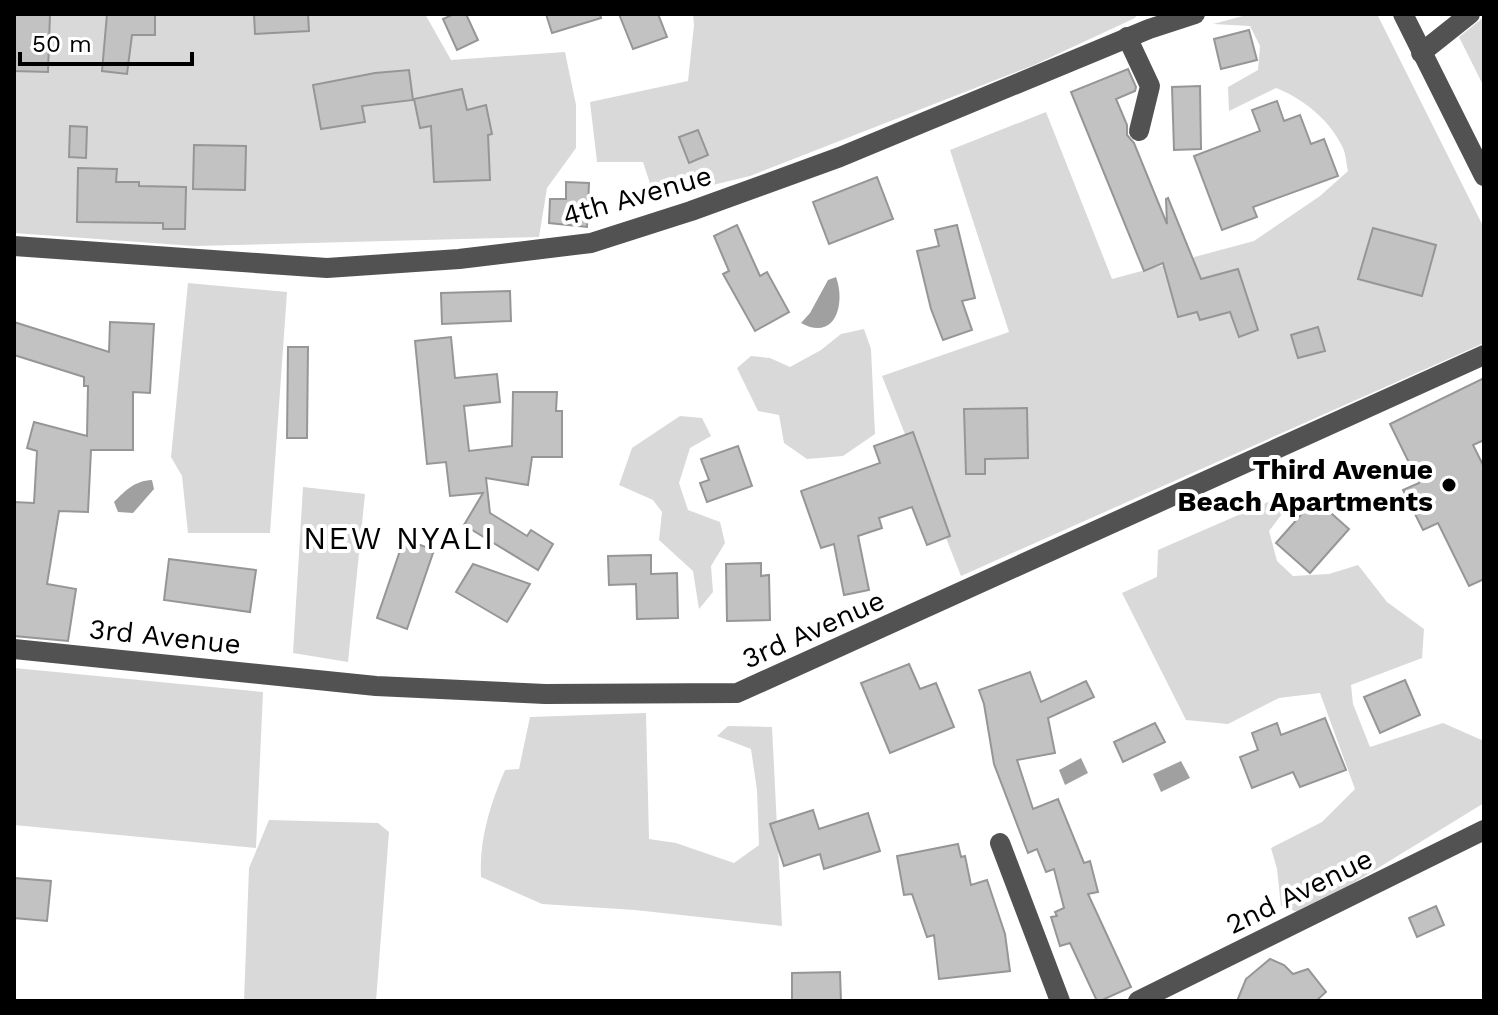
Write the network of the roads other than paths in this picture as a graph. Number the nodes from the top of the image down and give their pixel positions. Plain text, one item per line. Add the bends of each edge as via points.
1 (1195, 14) edge
2 (1403, 14) edge
3 (1470, 14) edge
4 (1151, 21) edge
5 (1127, 37) junction
6 (1421, 53) junction
7 (1139, 131) dead end
8 (1484, 176) edge
9 (14, 246) edge
10 (1484, 355) edge
11 (14, 649) edge
12 (1484, 830) edge
13 (1000, 843) dead end
14 (1060, 1001) edge
15 (1138, 1001) edge

1 - 4 street, 4th Avenue
2 - 6 street
3 - 6 street
4 - 5 street, 4th Avenue
5 - 7 street via 1150,86
5 - 9 street, 4th Avenue via 840,157 591,243 327,268
6 - 8 street
10 - 11 street, 3rd Avenue via 737,693 545,694 376,686
12 - 15 street, 2nd Avenue
13 - 14 street

